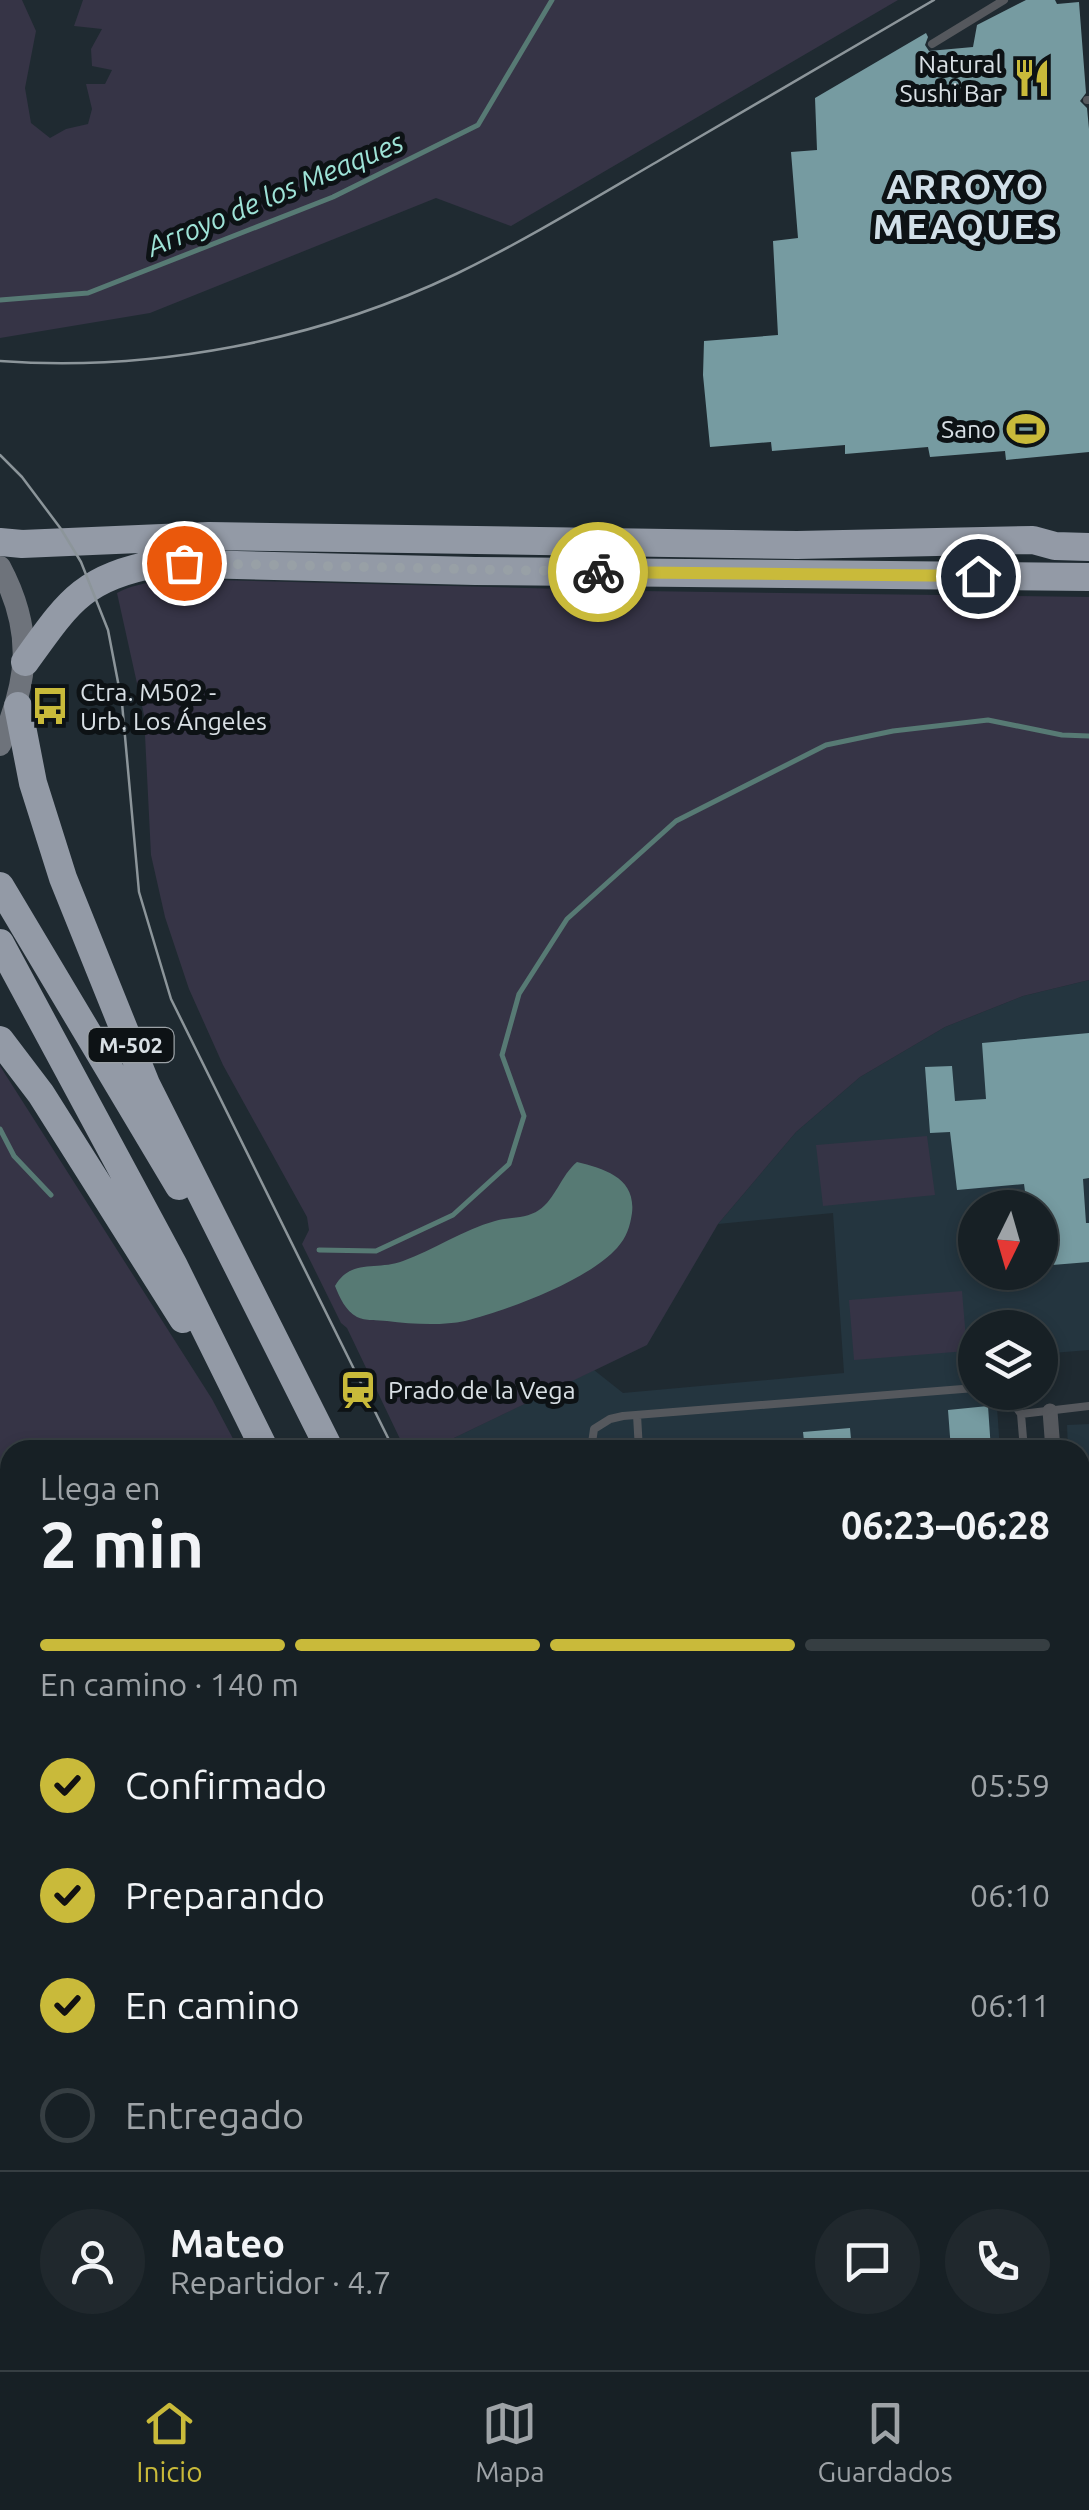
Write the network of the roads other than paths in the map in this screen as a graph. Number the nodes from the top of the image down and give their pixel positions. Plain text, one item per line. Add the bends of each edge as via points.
1 (1004, 0) edge
2 (932, 44) dead end
3 (1089, 530) edge
4 (1032, 540) junction
5 (0, 542) edge
6 (1089, 546) edge
7 (0, 568) edge
8 (1089, 577) edge
9 (25, 662) junction
10 (18, 706) junction
11 (0, 745) edge
12 (0, 886) edge
13 (0, 943) edge
14 (0, 1040) edge
15 (287, 1367) junction
16 (958, 1389) edge
17 (1089, 1406) edge
18 (1018, 1410) edge
19 (1050, 1411) junction
20 (1021, 1414) junction
21 (636, 1415) junction
22 (258, 1440) edge
23 (259, 1440) edge
24 (325, 1440) edge
25 (592, 1440) edge
26 (638, 1440) edge
27 (1023, 1440) edge
28 (1052, 1440) edge

1 - 2 lane
3 - 4 highway via 1054,531
4 - 5 highway via 760,544 209,536
4 - 6 highway
7 - 9 street via 16,598
8 - 9 highway via 159,563 117,571 80,593
9 - 10 street
10 - 11 street
10 - 15 highway, M-502 via 32,782 62,878 139,1066
12 - 15 highway, M-502
13 - 23 highway, M-502
14 - 22 highway, M-502 via 41,1094
15 - 24 highway, M-502
16 - 21 lane
17 - 19 lane
18 - 20 lane
19 - 20 lane
19 - 28 street
20 - 27 lane
21 - 25 lane via 602,1423
21 - 26 lane

